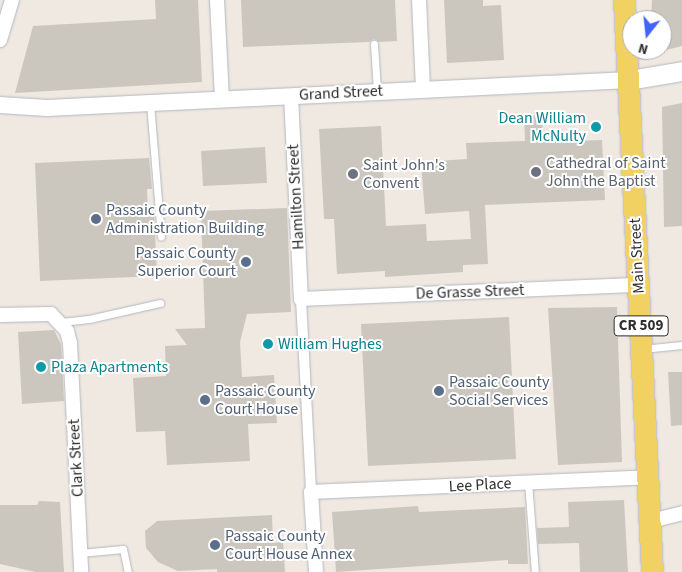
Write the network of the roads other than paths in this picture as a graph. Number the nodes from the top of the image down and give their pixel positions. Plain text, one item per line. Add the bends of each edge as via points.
1 (12, 0) edge
2 (218, 0) edge
3 (419, 0) edge
4 (624, 0) edge
5 (0, 40) edge
6 (374, 44) dead end
7 (682, 72) edge
8 (628, 80) junction
9 (423, 89) junction
10 (377, 92) junction
11 (291, 96) junction
12 (222, 99) junction
13 (150, 103) junction
14 (0, 106) edge
15 (161, 237) dead end
16 (639, 285) junction
17 (301, 299) junction
18 (160, 303) dead end
19 (0, 315) edge
20 (61, 322) junction
21 (682, 345) edge
22 (642, 349) junction
23 (648, 477) junction
24 (528, 482) junction
25 (311, 492) junction
26 (682, 513) edge
27 (651, 521) junction
28 (80, 553) junction
29 (81, 572) edge
30 (128, 572) edge
31 (316, 572) edge
32 (535, 572) edge
33 (652, 572) edge

1 - 5 street
2 - 12 street
3 - 9 street
4 - 8 main road, Main Street / CR 509
6 - 10 lane
7 - 8 main road, Grand Street
8 - 9 street, Grand Street
8 - 16 main road, Main Street / CR 509
9 - 10 street, Grand Street
10 - 11 street, Grand Street
11 - 12 street, Grand Street
11 - 17 street, Hamilton Street
12 - 13 street, Grand Street
13 - 14 street, Grand Street via 48,108
13 - 15 lane
16 - 17 street, De Grasse Street
16 - 22 main road, Main Street / CR 509
17 - 25 street
18 - 20 lane
19 - 20 street via 45,313
20 - 28 street, Clark Street via 70,344
21 - 22 lane
22 - 23 main road, Main Street / CR 509
23 - 24 street, Lee Place
23 - 27 main road, Main Street / CR 509
24 - 25 street, Lee Place
24 - 32 lane
25 - 31 street
26 - 27 street
27 - 33 main road, Main Street / CR 509
28 - 29 street, Clark Street
28 - 30 lane via 123,549

